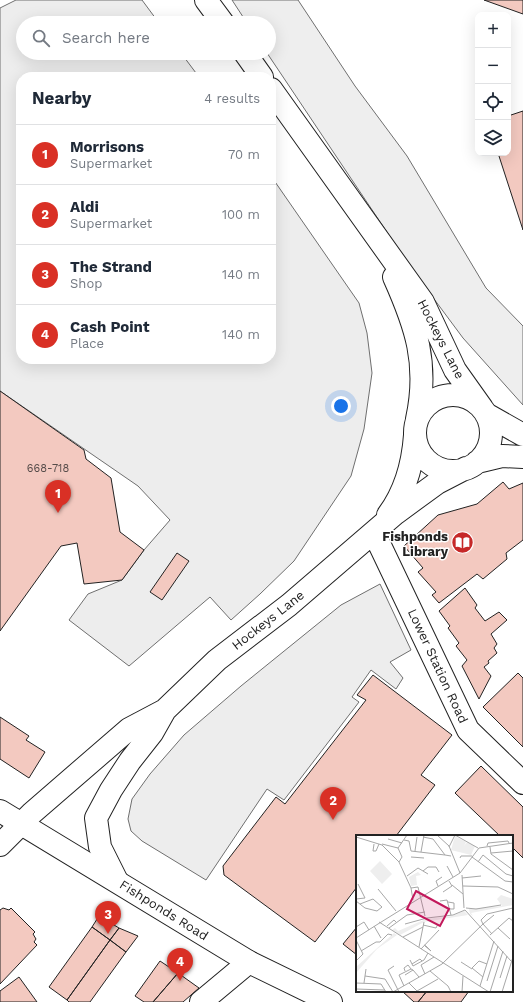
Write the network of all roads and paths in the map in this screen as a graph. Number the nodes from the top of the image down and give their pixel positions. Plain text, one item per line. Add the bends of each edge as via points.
1 (206, 0) edge
2 (218, 16) edge
3 (250, 60) edge
4 (258, 72) edge
5 (276, 96) edge
6 (372, 230) junction
7 (484, 411) junction
8 (416, 428) junction
9 (523, 435) edge
10 (523, 458) edge
11 (471, 465) junction
12 (374, 533) junction
13 (164, 710) junction
14 (523, 783) edge
15 (0, 811) edge
16 (21, 823) junction
17 (0, 845) edge
18 (118, 881) junction
19 (249, 962) junction
20 (201, 1002) edge
21 (330, 1002) edge

1 - 2 street
3 - 4 street
5 - 6 street, Hockeys Lane
6 - 7 street, Hockeys Lane via 423,302 455,370
6 - 8 street, Hockeys Lane via 404,300 416,334 423,383
7 - 8 street, Hockeys Lane via 466,397 446,395 427,405
7 - 9 street
7 - 11 street, Hockeys Lane via 490,426 490,440 486,452
8 - 11 street, Hockeys Lane via 421,453 435,466 448,470
8 - 12 street, Hockeys Lane via 413,456 403,487 392,509
10 - 11 street, Hockeys Lane via 502,456
11 - 12 street, Hockeys Lane via 426,490
12 - 13 street, Hockeys Lane via 289,605 217,660
12 - 14 street, Lower Station Road via 468,730
13 - 16 street, Hockeys Lane via 129,730
13 - 18 street, Hockeys Lane via 152,733 111,790 96,818 100,847
15 - 16 street, Fishponds Road
16 - 17 street, Hockeys Lane
16 - 18 street, Fishponds Road
18 - 19 street, Fishponds Road via 164,912
19 - 20 street
19 - 21 street, Fishponds Road

